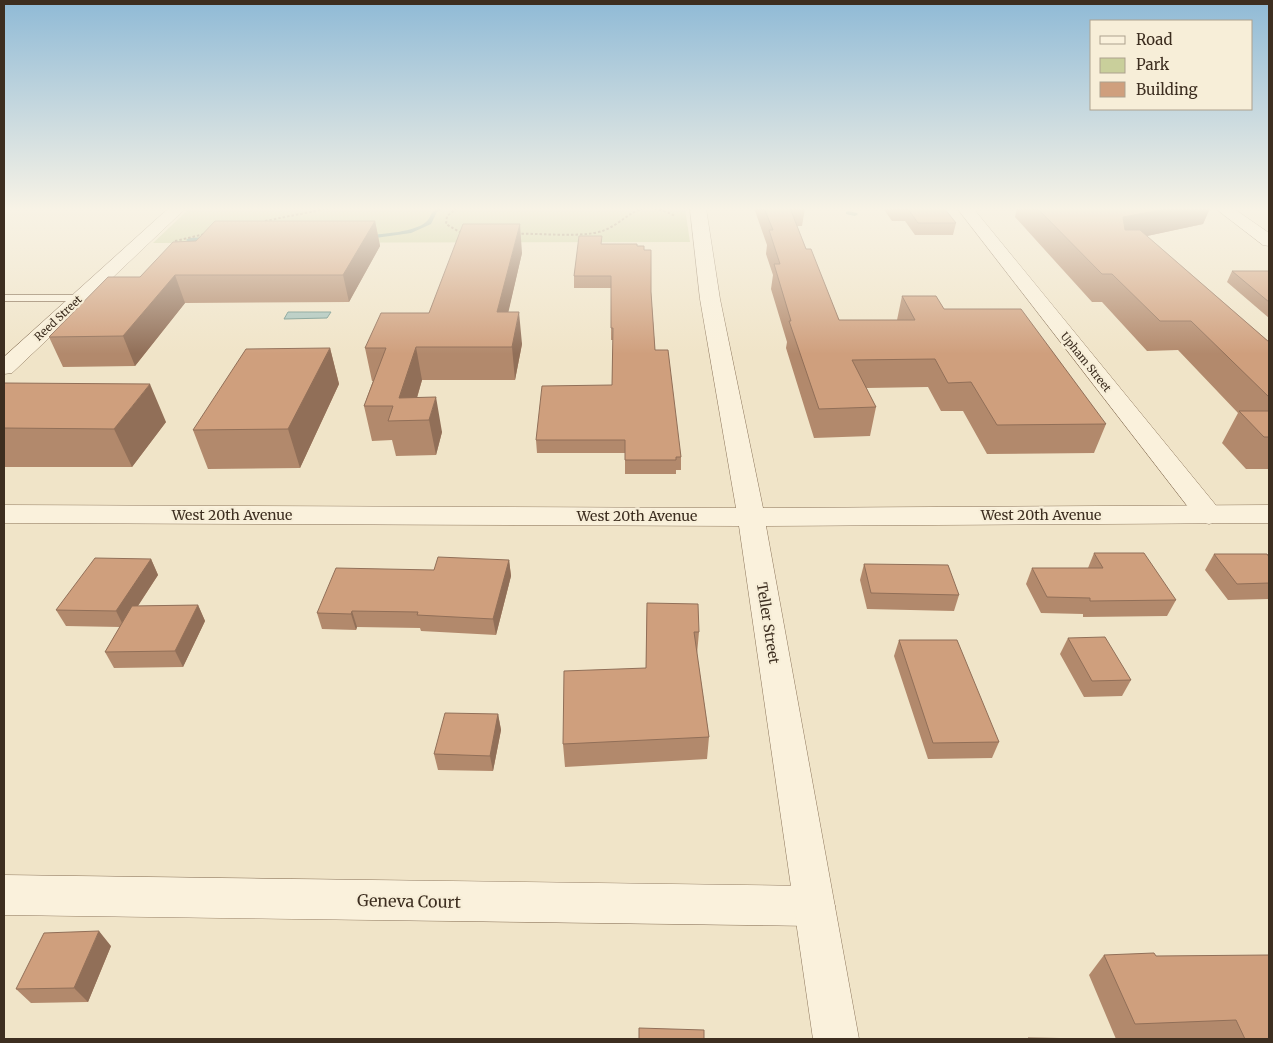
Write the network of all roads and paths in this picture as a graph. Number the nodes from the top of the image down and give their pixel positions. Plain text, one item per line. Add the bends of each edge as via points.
1 (124, 257) edge
2 (704, 257) edge
3 (1003, 257) edge
4 (4, 298) edge
5 (79, 298) junction
6 (4, 368) edge
7 (4, 514) edge
8 (1269, 514) edge
9 (1209, 515) junction
10 (751, 517) junction
11 (4, 895) edge
12 (814, 906) junction
13 (836, 1039) edge

1 - 5 street, Reed Street
2 - 10 street, Teller Street
3 - 9 street, Upham Street
4 - 5 lane
5 - 6 street, Reed Street
7 - 10 street, West 20th Avenue
8 - 9 street, West 20th Avenue
9 - 10 street, West 20th Avenue
10 - 12 street, Teller Street
11 - 12 street, Geneva Court
12 - 13 street, Teller Street

